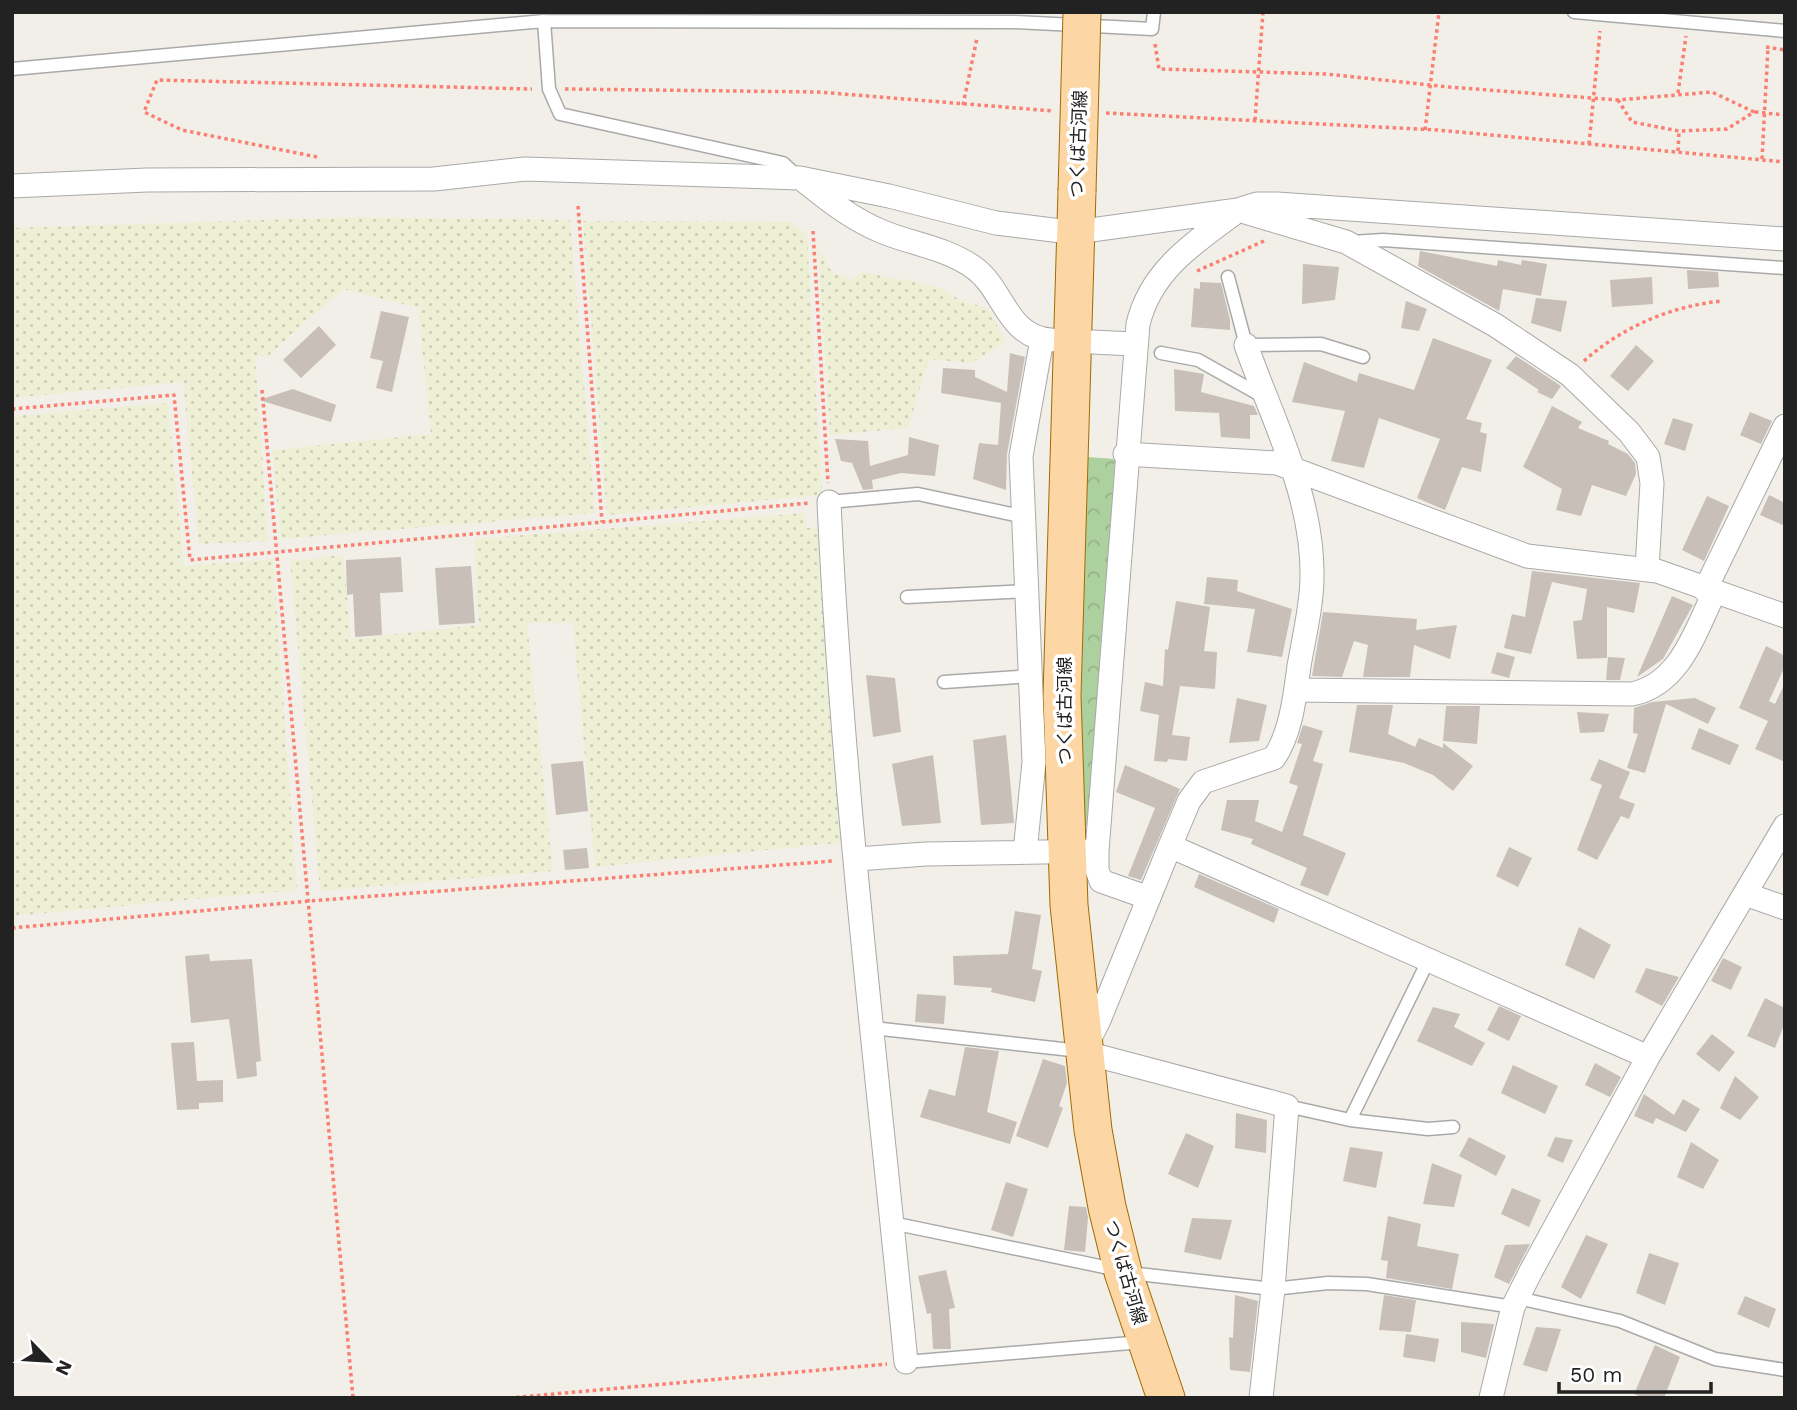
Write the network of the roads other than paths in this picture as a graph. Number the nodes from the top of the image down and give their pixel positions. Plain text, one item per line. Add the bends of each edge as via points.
1 (1082, 12) edge
2 (1154, 12) edge
3 (1574, 12) edge
4 (544, 22) junction
5 (1785, 31) edge
6 (12, 69) edge
7 (800, 178) junction
8 (12, 186) edge
9 (1238, 210) junction
10 (1075, 231) junction
11 (1785, 239) edge
12 (1346, 242) junction
13 (1785, 268) edge
14 (1228, 276) dead end
15 (1092, 342) dead end
16 (1135, 344) junction
17 (1246, 345) junction
18 (1161, 353) dead end
19 (1363, 357) dead end
20 (1264, 397) junction
21 (1785, 426) edge
22 (1125, 454) junction
23 (1292, 467) junction
24 (829, 502) joint
25 (1025, 517) junction
26 (1647, 569) junction
27 (1028, 591) junction
28 (1710, 591) junction
29 (907, 597) dead end
30 (1785, 616) edge
31 (1031, 676) junction
32 (944, 682) dead end
33 (1296, 690) junction
34 (1785, 826) edge
35 (1170, 846) junction
36 (1025, 852) junction
37 (1081, 852) junction
38 (857, 859) junction
39 (1745, 894) junction
40 (1149, 898) junction
41 (1785, 908) edge
42 (1429, 959) junction
43 (873, 1028) junction
44 (1083, 1052) junction
45 (1648, 1057) junction
46 (1287, 1106) junction
47 (1350, 1120) junction
48 (1454, 1127) dead end
49 (892, 1223) junction
50 (1123, 1272) junction
51 (1273, 1289) junction
52 (1515, 1303) junction
53 (1146, 1342) junction
54 (906, 1362) joint
55 (1785, 1370) edge
56 (1167, 1398) edge
57 (1261, 1398) edge
58 (1491, 1398) edge

1 - 10 main road, つくば古河線, bridge
2 - 4 lane via 1152,29 981,23
3 - 5 lane
4 - 6 lane
4 - 7 lane via 549,89 560,114 783,163
7 - 8 street via 525,170 433,179 147,180
7 - 10 street via 996,223
7 - 25 street via 853,218 975,268 1014,323 1046,340 1021,456
9 - 10 street
9 - 11 street via 1256,204 1349,208
9 - 12 street
9 - 16 street via 1154,282 1142,307
10 - 37 main road, つくば古河線 via 1062,696
12 - 13 lane via 1383,240
12 - 26 street via 1495,325 1570,375 1629,432 1648,457 1652,482
14 - 17 lane
15 - 16 street
16 - 22 street
17 - 19 lane via 1321,344
17 - 20 street
18 - 20 lane via 1198,360
20 - 23 street
21 - 28 street
22 - 23 street
22 - 37 street via 1114,646
23 - 26 street via 1527,556
23 - 33 street via 1306,522 1312,579
24 - 25 lane via 918,494
24 - 38 street
25 - 27 street
26 - 28 street
27 - 29 lane
27 - 31 street
28 - 30 street
28 - 33 street via 1682,661 1643,692
31 - 32 lane
31 - 36 street via 1034,762
33 - 35 street via 1274,758 1203,782 1189,801
34 - 39 street
35 - 40 street
35 - 42 street
36 - 37 street
36 - 38 street
37 - 40 street via 1101,881
37 - 44 main road, つくば古河線
38 - 43 street
39 - 41 street
39 - 45 street
40 - 44 street
42 - 45 street
42 - 47 lane
43 - 44 lane
43 - 49 street
44 - 46 street
44 - 50 main road, つくば古河線 via 1093,1130
45 - 52 street
46 - 47 lane
46 - 51 street
47 - 48 lane via 1428,1129
49 - 50 lane
49 - 54 street
50 - 51 lane
50 - 53 main road, つくば古河線
51 - 52 lane via 1367,1284
51 - 57 street
52 - 55 lane via 1620,1321 1715,1359
52 - 58 street
53 - 54 lane
53 - 56 main road, つくば古河線

